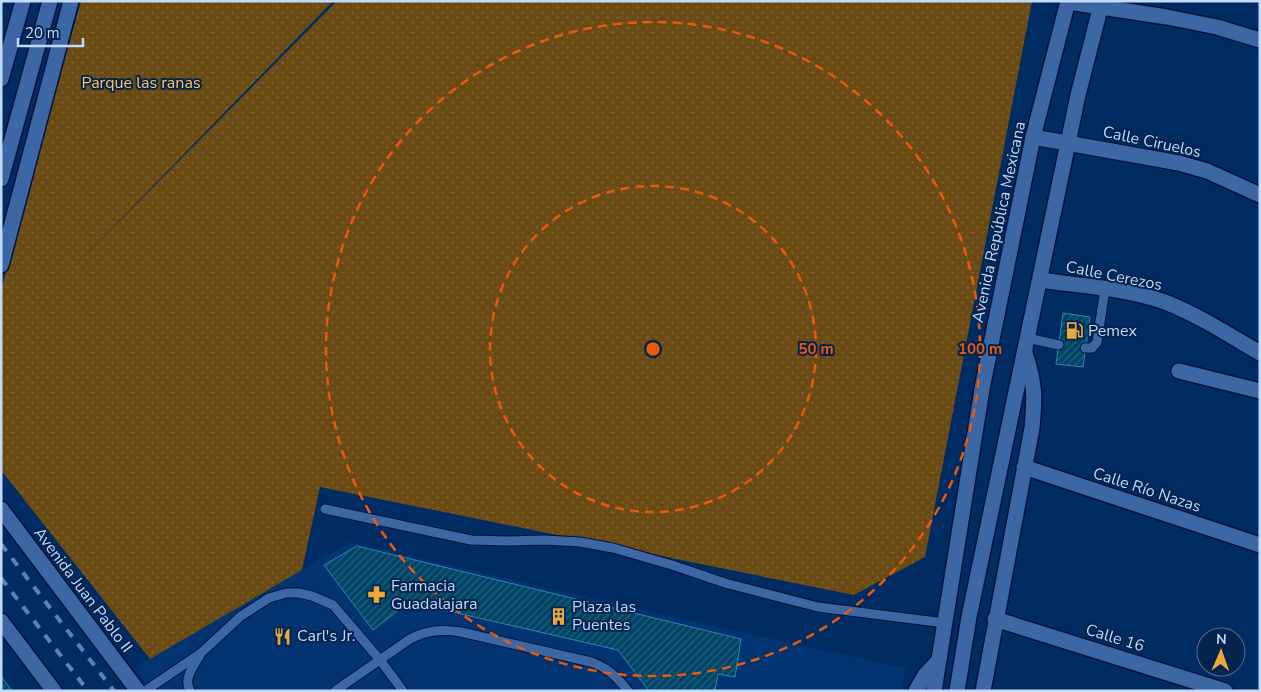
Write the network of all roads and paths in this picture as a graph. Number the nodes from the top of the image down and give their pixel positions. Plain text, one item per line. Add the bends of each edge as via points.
1 (23, 1) edge
2 (50, 1) edge
3 (71, 1) edge
4 (1068, 2) edge
5 (1101, 4) edge
6 (1260, 40) edge
7 (1, 79) edge
8 (1034, 137) junction
9 (1068, 144) junction
10 (1, 179) edge
11 (1260, 195) edge
12 (1, 265) edge
13 (1040, 280) junction
14 (1105, 289) junction
15 (1059, 345) dead end
16 (1026, 346) junction
17 (1086, 348) dead end
18 (1260, 353) edge
19 (1179, 370) dead end
20 (1260, 391) edge
21 (1024, 467) junction
22 (325, 509) dead end
23 (1, 510) edge
24 (1260, 545) edge
25 (995, 619) junction
26 (1, 621) edge
27 (945, 623) junction
28 (201, 653) junction
29 (380, 660) junction
30 (939, 660) junction
31 (54, 691) edge
32 (138, 691) edge
33 (145, 691) edge
34 (190, 691) edge
35 (335, 691) edge
36 (402, 691) edge
37 (628, 691) edge
38 (916, 691) edge
39 (934, 691) edge
40 (957, 691) edge
41 (983, 691) edge
42 (1225, 691) edge

1 - 7 street
2 - 10 street
3 - 12 street
4 - 5 street
4 - 8 street, Avenida República Mexicana
5 - 6 street
5 - 9 street
8 - 9 street, Calle Ciruelos
8 - 27 street, Avenida República Mexicana via 982,389
9 - 11 street, Calle Ciruelos via 1179,163
9 - 13 street
13 - 14 street, Calle Cerezos
13 - 16 street
14 - 17 lane via 1097,342 1092,348
14 - 18 street, Calle Cerezos via 1164,302
15 - 16 lane
16 - 21 street via 1035,404
16 - 40 street via 971,607
19 - 20 street
21 - 24 street, Calle Río Nazas
21 - 25 street
22 - 27 lane via 471,540 580,542 613,548 725,583 818,607
23 - 32 street, Avenida Juan Pablo II
25 - 41 street
25 - 42 street, Calle 16
26 - 31 street
27 - 30 street, Avenida República Mexicana
28 - 29 lane via 241,616 269,598 300,593 333,606
28 - 33 lane
28 - 34 lane via 188,676
29 - 35 lane
29 - 36 lane
29 - 37 lane via 421,634 445,630 592,662 611,671
30 - 38 street
30 - 39 street, Avenida República Mexicana

